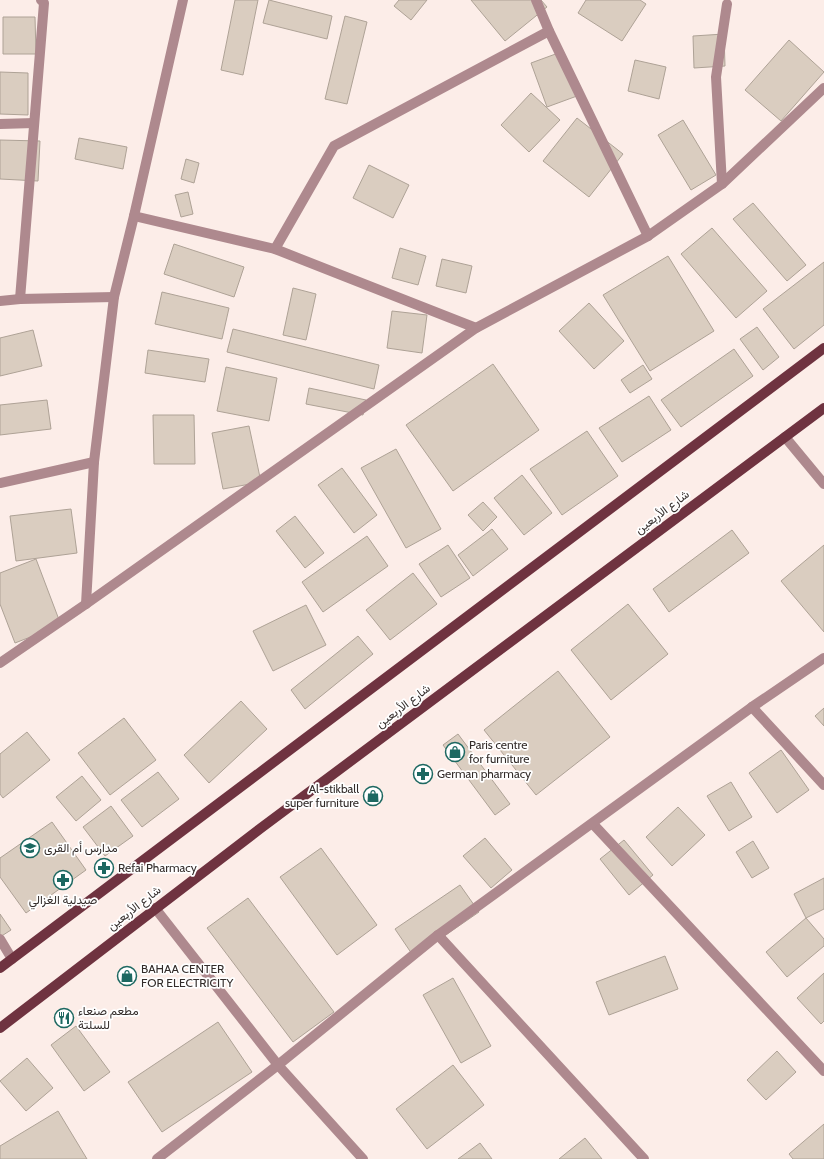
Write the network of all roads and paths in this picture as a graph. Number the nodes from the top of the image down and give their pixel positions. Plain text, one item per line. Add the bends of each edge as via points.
1 (41, 0) edge
2 (183, 0) edge
3 (536, 0) edge
4 (727, 4) dead end
5 (549, 31) junction
6 (824, 88) edge
7 (34, 123) junction
8 (0, 124) edge
9 (722, 184) junction
10 (134, 216) junction
11 (648, 236) junction
12 (275, 250) junction
13 (114, 297) junction
14 (20, 299) junction
15 (0, 301) edge
16 (476, 328) junction
17 (824, 348) edge
18 (824, 408) edge
19 (785, 437) junction
20 (94, 462) junction
21 (0, 483) edge
22 (824, 484) edge
23 (86, 604) junction
24 (824, 658) edge
25 (0, 663) edge
26 (752, 707) junction
27 (824, 785) edge
28 (592, 824) junction
29 (155, 908) junction
30 (438, 935) junction
31 (0, 939) edge
32 (12, 959) junction
33 (0, 968) edge
34 (0, 1028) edge
35 (278, 1065) junction
36 (824, 1071) edge
37 (157, 1159) edge
38 (362, 1159) edge
39 (644, 1159) edge

1 - 7 street via 44,3
2 - 10 street
3 - 5 street
4 - 9 street via 716,77
5 - 11 street
5 - 12 street via 334,146
6 - 9 street
7 - 8 street
7 - 14 street
9 - 11 street
10 - 12 street
10 - 13 street
11 - 16 street
12 - 16 street
13 - 14 street
13 - 20 street
14 - 15 street
16 - 23 street
17 - 32 main road
18 - 19 main road, شارع الأربعين
19 - 22 street
19 - 29 main road, شارع الأربعين
20 - 21 street
20 - 23 street
23 - 25 street
24 - 26 street
26 - 27 street
26 - 28 street
28 - 30 street
28 - 36 street
29 - 34 main road, شارع الأربعين
29 - 35 street
30 - 35 street
30 - 39 street
31 - 32 street
32 - 33 main road
35 - 37 street
35 - 38 street

